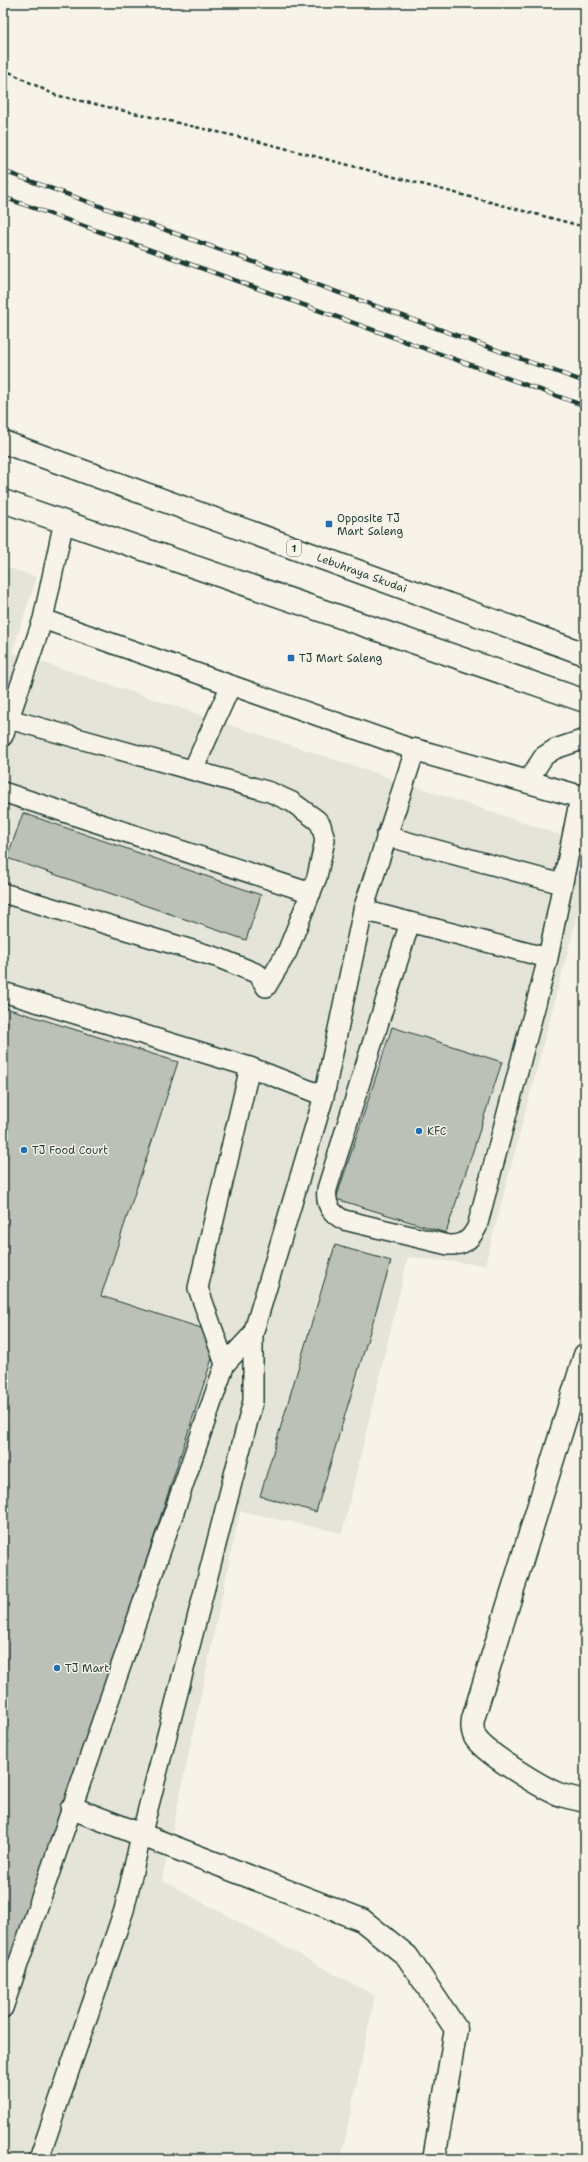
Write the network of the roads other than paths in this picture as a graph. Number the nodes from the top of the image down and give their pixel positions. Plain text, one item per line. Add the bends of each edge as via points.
1 (3, 442) edge
2 (3, 501) edge
3 (64, 521) junction
4 (43, 619) junction
5 (585, 654) edge
6 (231, 686) junction
7 (585, 701) edge
8 (6, 727) edge
9 (585, 739) edge
10 (415, 750) junction
11 (193, 770) junction
12 (527, 782) junction
13 (3, 792) edge
14 (582, 798) edge
15 (386, 836) junction
16 (562, 884) junction
17 (3, 893) edge
18 (311, 893) junction
19 (363, 910) junction
20 (410, 922) junction
21 (548, 958) junction
22 (3, 992) edge
23 (250, 1067) junction
24 (324, 1096) junction
25 (253, 1334) junction
26 (585, 1355) edge
27 (225, 1364) junction
28 (585, 1801) edge
29 (72, 1808) junction
30 (141, 1836) junction
31 (3, 2008) edge
32 (39, 2159) edge
33 (434, 2159) edge

1 - 5 main road, Lebuhraya Skudai / 1
2 - 3 main road
3 - 4 lane
3 - 7 main road
4 - 6 lane
4 - 8 lane
6 - 10 lane
6 - 11 lane
8 - 11 lane
9 - 12 lane via 555,749 544,756
10 - 12 main road
10 - 15 lane
11 - 18 lane via 270,792 292,802 317,820 325,840
12 - 14 main road
13 - 18 lane
14 - 16 lane
15 - 16 lane
15 - 19 lane
16 - 21 lane
17 - 18 lane via 219,958 258,974 266,987 287,952
19 - 20 lane
19 - 24 lane
20 - 21 lane
20 - 21 lane via 327,1189 325,1199 328,1208 335,1216 344,1220 448,1245 466,1242 472,1236 479,1220
22 - 23 lane
23 - 24 lane
23 - 27 lane via 198,1288
24 - 25 lane
25 - 27 lane
25 - 30 lane via 253,1401
26 - 28 main road via 477,1704 472,1728 475,1738 481,1745 508,1765 557,1793
27 - 29 lane
29 - 30 main road
29 - 31 lane
30 - 32 lane via 124,1910
30 - 33 main road via 362,1920 407,1956 456,2029

